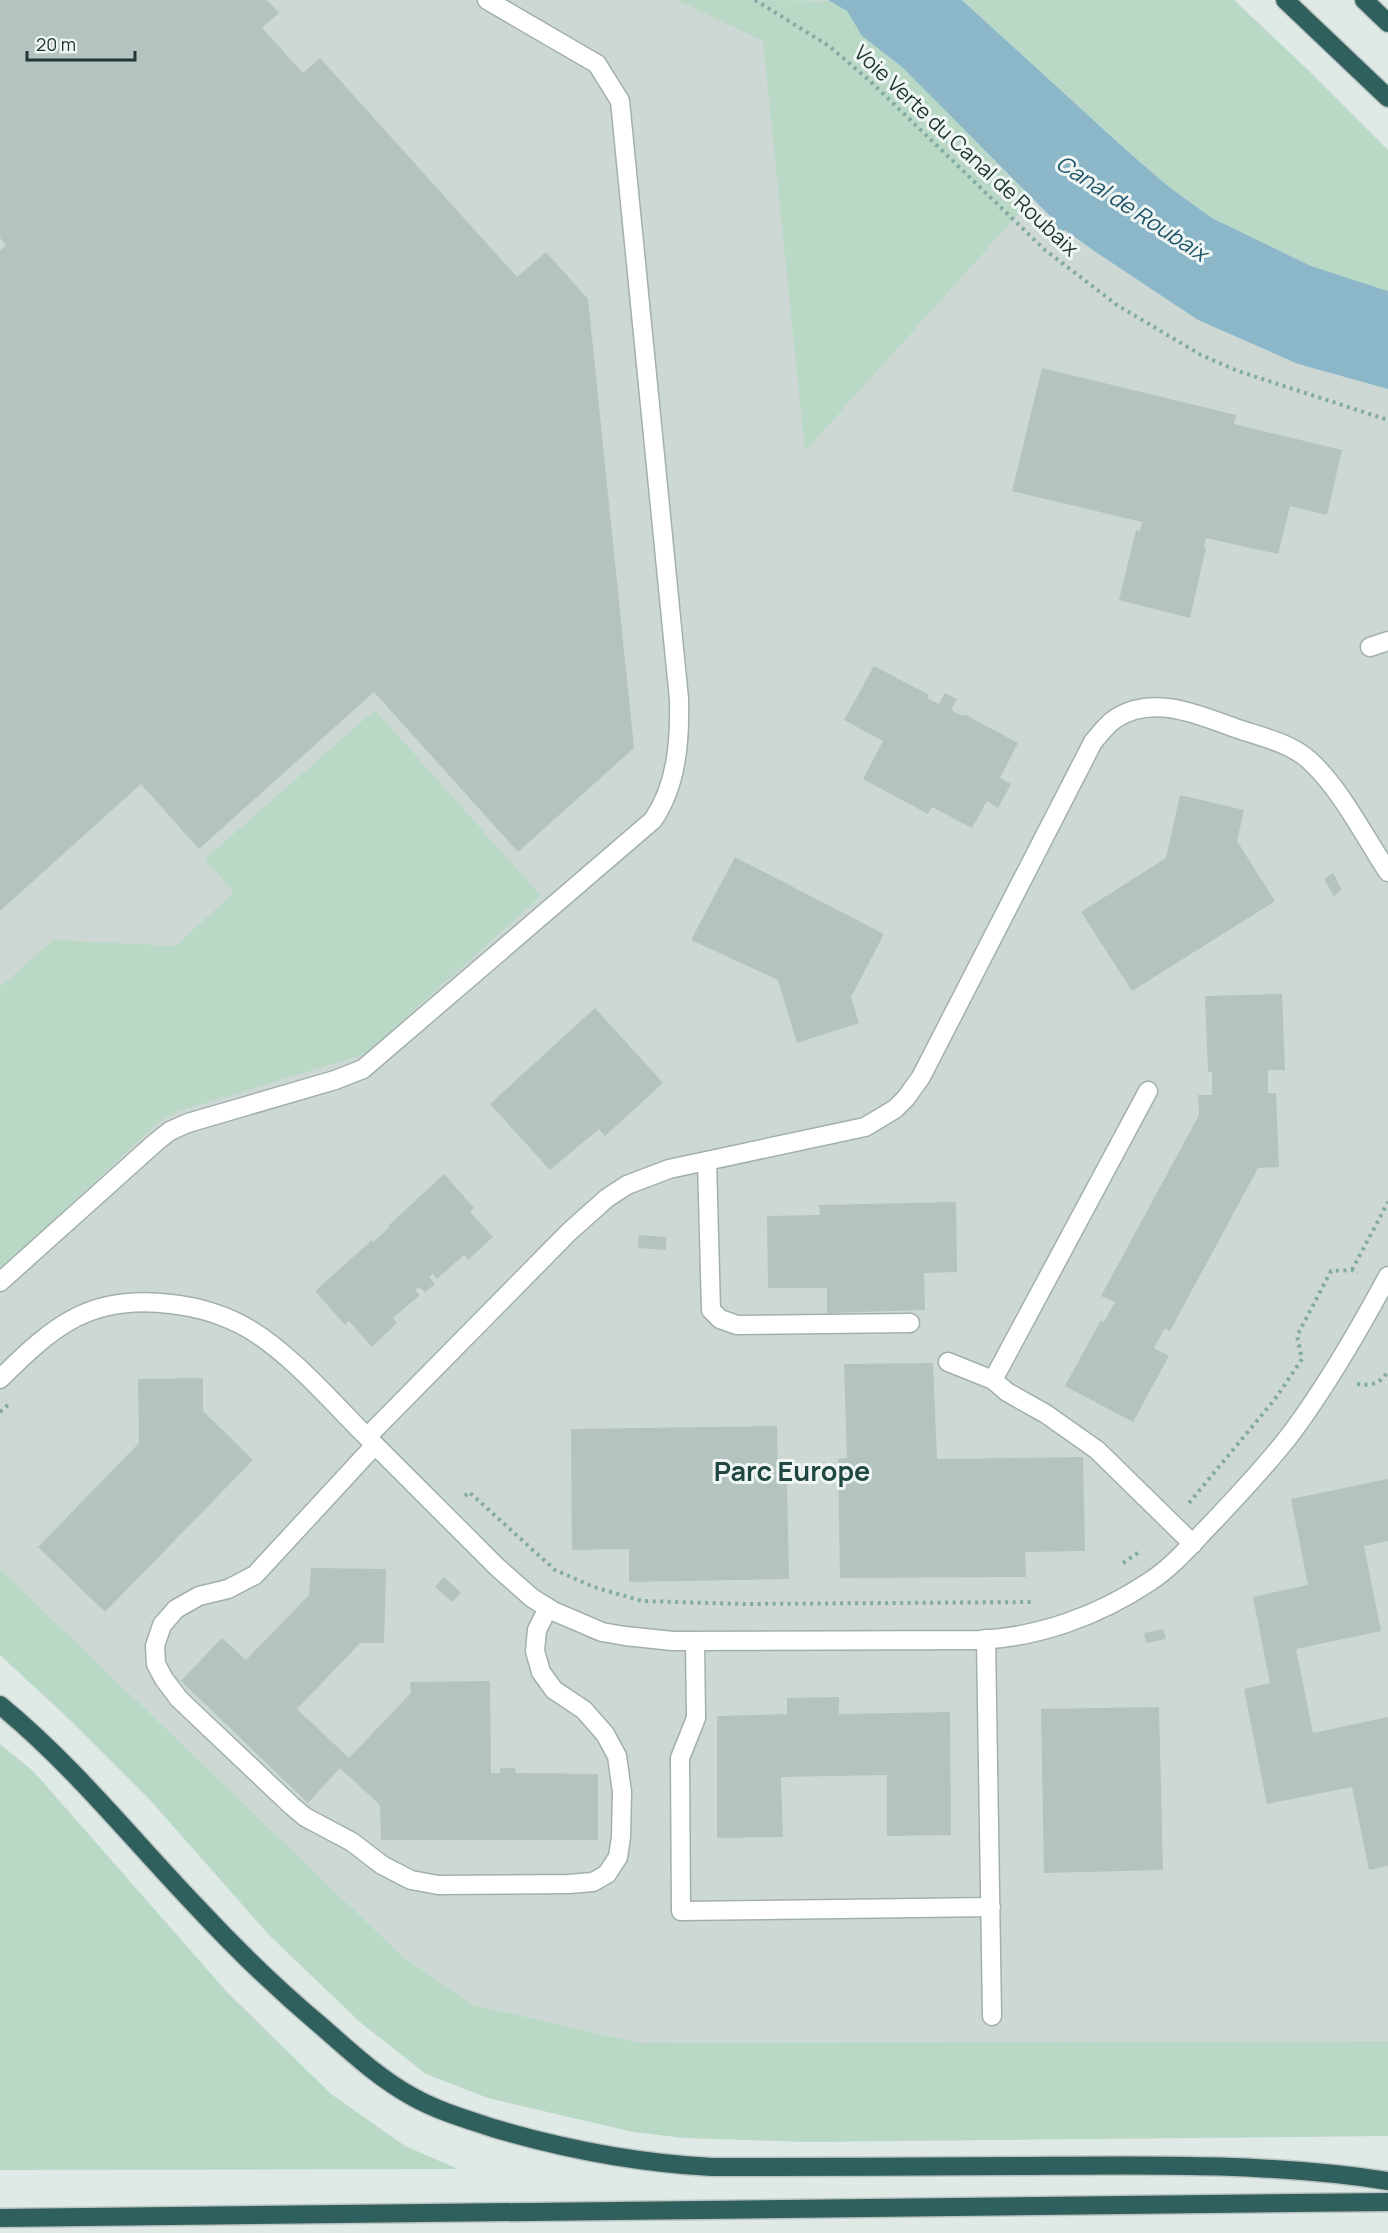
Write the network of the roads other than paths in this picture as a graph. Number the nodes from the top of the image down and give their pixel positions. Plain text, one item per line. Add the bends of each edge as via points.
1 (487, 0) edge
2 (1285, 0) edge
3 (1364, 0) edge
4 (1388, 23) edge
5 (1388, 98) edge
6 (1388, 641) edge
7 (1370, 646) dead end
8 (1388, 872) edge
9 (1149, 1091) dead end
10 (707, 1161) junction
11 (1385, 1281) edge
12 (0, 1282) edge
13 (910, 1323) dead end
14 (948, 1362) dead end
15 (0, 1379) edge
16 (993, 1380) junction
17 (371, 1441) junction
18 (1193, 1544) junction
19 (548, 1608) junction
20 (987, 1639) junction
21 (695, 1641) junction
22 (0, 1705) edge
23 (991, 1906) junction
24 (992, 2016) dead end
25 (1388, 2181) edge
26 (1388, 2202) edge
27 (0, 2218) edge

1 - 12 street via 597,64 620,101 679,699 677,751 662,806 652,820 363,1069 170,1131
2 - 5 highway
3 - 4 highway
6 - 7 street
8 - 10 street via 1330,782 1307,758 1273,740 1185,710 1167,707 1130,712 1117,718 1093,742 1083,759 921,1077 906,1098 865,1127
9 - 16 street
10 - 13 street via 711,1310 720,1319 737,1325
10 - 17 street via 650,1175 607,1198 569,1232
11 - 18 street via 1360,1330 1292,1432
14 - 16 street
15 - 17 street via 51,1332 101,1306 129,1302 181,1305 205,1310 249,1329 285,1356
16 - 18 street via 1097,1450
17 - 19 street via 512,1582
17 - 19 street via 255,1575 176,1609 162,1625 155,1646 156,1664 180,1699 292,1806 411,1880 438,1885 569,1884 592,1882 608,1875 618,1857 621,1837 622,1792 617,1756 605,1734 584,1710 554,1690 541,1672 535,1651 537,1630
18 - 20 street via 1150,1582 1090,1613 1044,1631
19 - 21 street via 602,1632
20 - 21 street
20 - 23 street
21 - 23 street via 696,1718 680,1758 681,1911
22 - 25 highway via 94,1793 196,1906 294,2003 378,2076 416,2099 473,2121 556,2144 680,2165 1245,2169
23 - 24 street
26 - 27 highway

